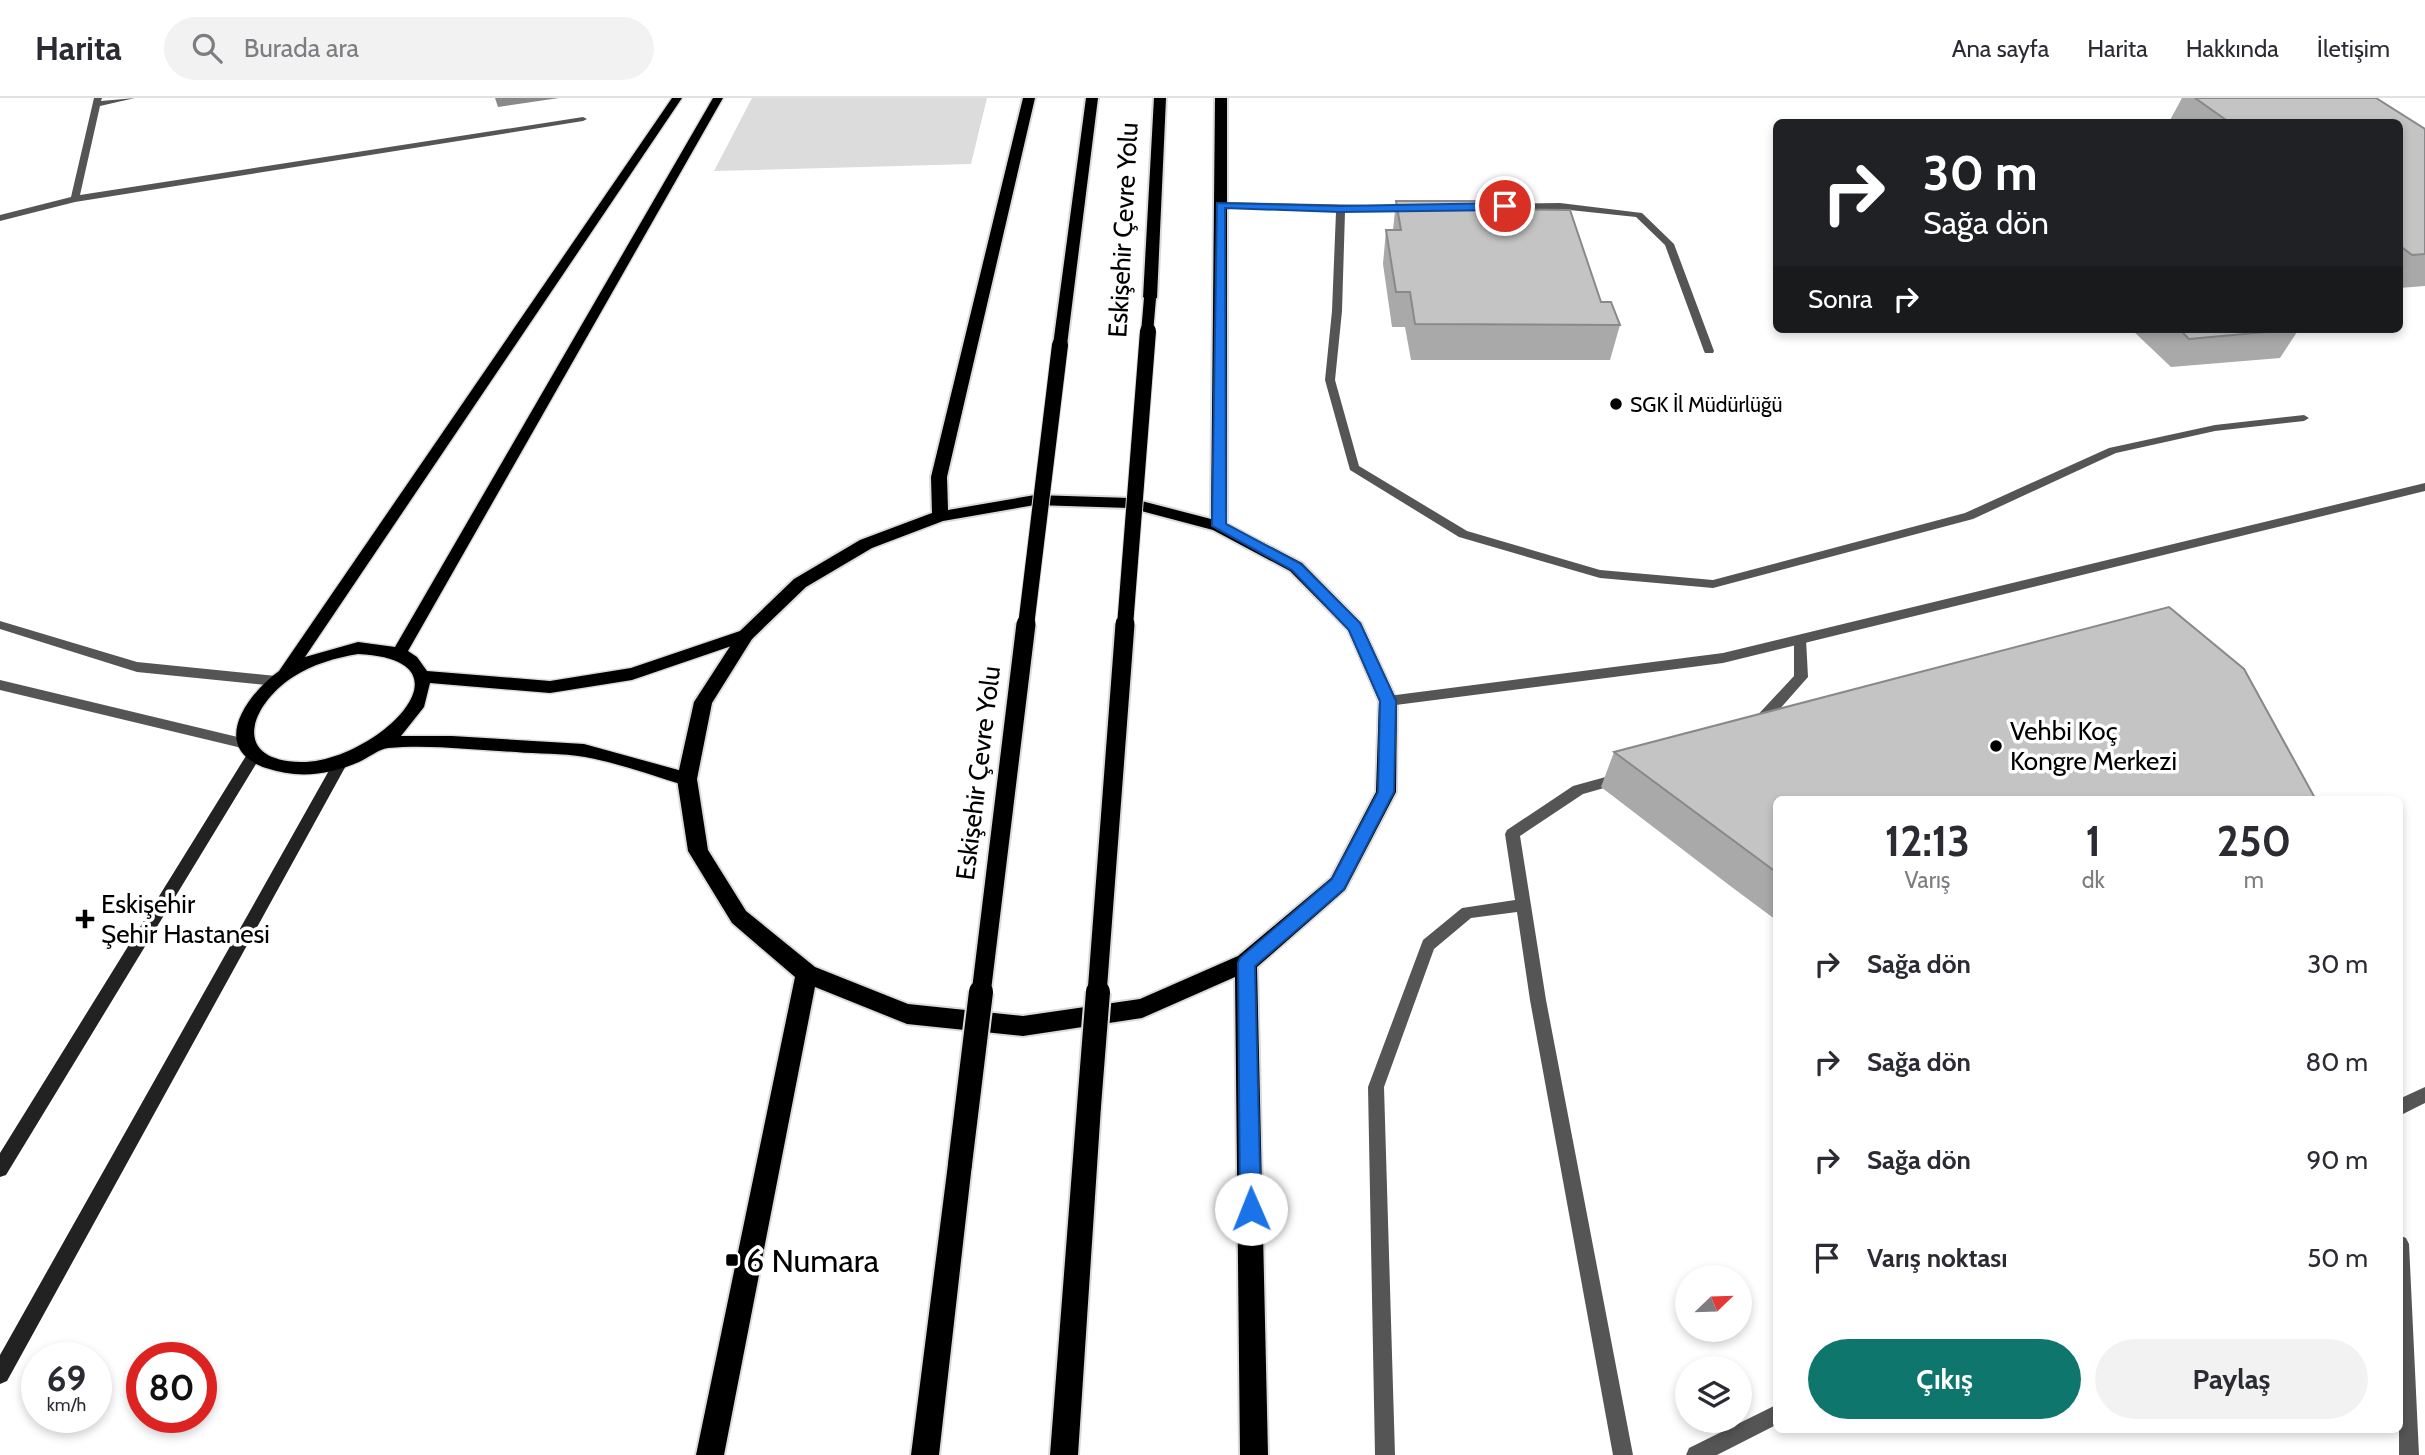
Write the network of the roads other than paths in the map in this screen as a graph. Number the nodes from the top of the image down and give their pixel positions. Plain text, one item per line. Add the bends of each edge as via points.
1 (131, 98) edge
2 (677, 98) edge
3 (718, 98) edge
4 (1029, 98) edge
5 (1092, 98) edge
6 (1160, 98) edge
7 (1220, 98) edge
8 (97, 101) edge
9 (583, 119) dead end
10 (75, 199) junction
11 (1220, 205) junction
12 (1464, 207) edge
13 (1423, 208) edge
14 (1340, 209) junction
15 (0, 218) edge
16 (1709, 351) dead end
17 (2304, 418) dead end
18 (2425, 487) edge
19 (940, 516) junction
20 (1219, 526) junction
21 (0, 625) edge
22 (746, 635) junction
23 (1800, 639) junction
24 (399, 653) junction
25 (421, 676) junction
26 (281, 677) junction
27 (0, 685) edge
28 (1388, 701) junction
29 (1750, 733) edge
30 (382, 742) junction
31 (250, 749) junction
32 (341, 762) junction
33 (1641, 772) edge
34 (687, 779) junction
35 (1522, 905) junction
36 (1247, 963) junction
37 (807, 974) junction
38 (2425, 1095) edge
39 (2403, 1106) edge
40 (0, 1169) edge
41 (2403, 1314) edge
42 (0, 1374) edge
43 (1773, 1416) edge
44 (710, 1455) edge
45 (925, 1455) edge
46 (1064, 1455) edge
47 (1254, 1455) edge
48 (1385, 1455) edge
49 (1623, 1455) edge
50 (1696, 1455) edge
51 (2409, 1455) edge

1 - 8 street
2 - 26 main road
3 - 24 main road
4 - 19 highway via 939,477
5 - 45 highway, Eskişehir Çevre Yolu, bridge
6 - 46 highway, Eskişehir Çevre Yolu, bridge via 1150,298
7 - 11 highway
8 - 10 street
9 - 10 street
10 - 15 street
11 - 14 street
11 - 20 highway
12 - 16 street via 1560,206 1639,215 1669,244
13 - 14 street
14 - 17 street via 1330,380 1354,468 1463,534 1600,574 1713,584 1969,516 2113,450 2215,428
18 - 23 street
19 - 20 highway via 1035,500 1103,502 1130,503
19 - 22 highway via 866,544 800,583
20 - 28 highway via 1296,567 1355,627
21 - 26 street via 136,667
22 - 25 main road via 632,674 550,687
22 - 34 highway via 703,702
23 - 28 street via 1723,659
23 - 29 street via 1801,677
24 - 25 main road
24 - 26 main road via 380,649 334,652
25 - 30 main road via 422,691 415,709
26 - 31 main road via 250,711 244,730
27 - 31 street
28 - 36 highway via 1386,792 1338,884
30 - 32 main road
30 - 34 main road via 584,750
31 - 32 main road via 269,764 290,768
31 - 40 main road
32 - 42 main road
33 - 35 street via 1578,790 1512,834
34 - 37 highway via 698,850 732,906
35 - 48 street via 1467,912 1428,945 1376,1087
35 - 49 street
36 - 37 highway via 1142,1008 1023,1026 907,1014
36 - 47 highway
37 - 44 highway
38 - 39 street
41 - 51 street
43 - 50 street

